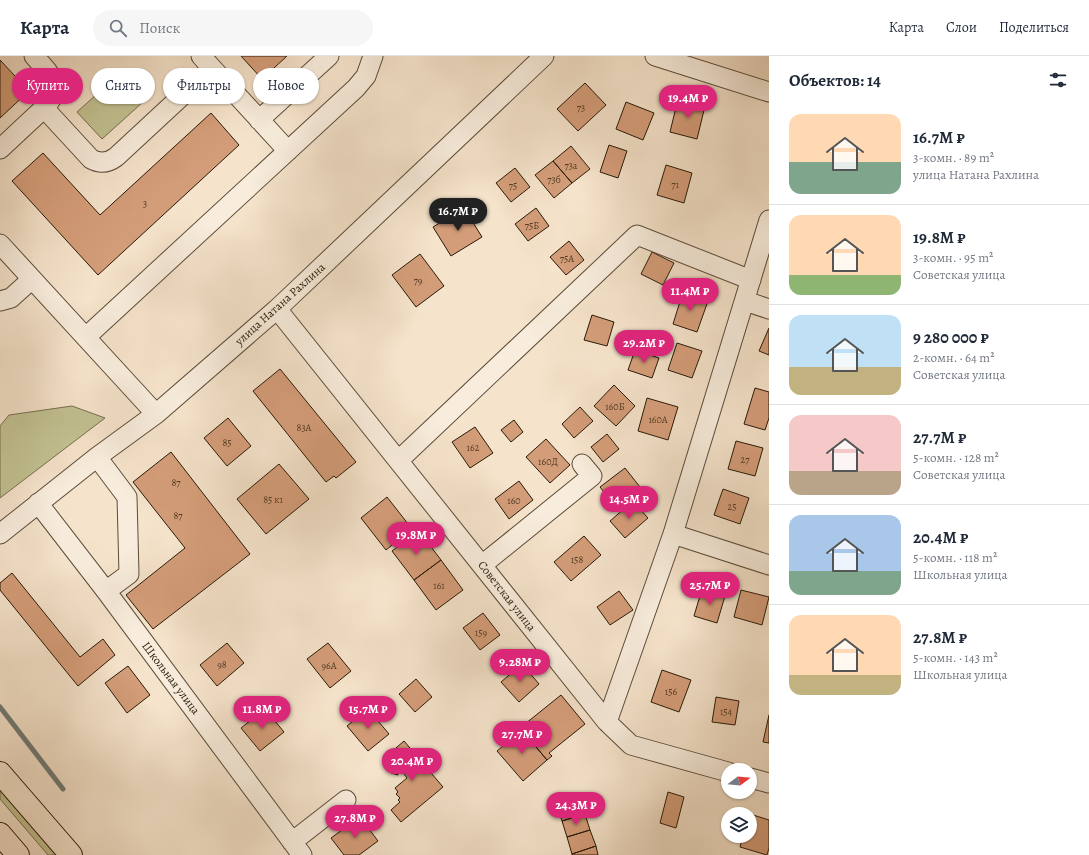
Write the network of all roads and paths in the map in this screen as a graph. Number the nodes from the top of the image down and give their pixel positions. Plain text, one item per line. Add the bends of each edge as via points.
1 (34, 56) edge
2 (329, 56) edge
3 (373, 56) edge
4 (655, 56) edge
5 (536, 59) edge
6 (207, 62) edge
7 (769, 92) edge
8 (44, 108) junction
9 (259, 120) junction
10 (0, 149) edge
11 (288, 151) junction
12 (769, 220) edge
13 (0, 244) edge
14 (32, 279) junction
15 (751, 280) junction
16 (0, 301) edge
17 (745, 301) junction
18 (277, 309) junction
19 (769, 309) edge
20 (86, 337) junction
21 (156, 414) junction
22 (97, 457) junction
23 (399, 460) junction
24 (582, 464) dead end
25 (38, 502) junction
26 (0, 534) edge
27 (673, 534) junction
28 (482, 565) junction
29 (769, 565) edge
30 (106, 591) junction
31 (606, 722) junction
32 (721, 770) edge
33 (0, 773) edge
34 (757, 780) edge
35 (769, 783) edge
36 (346, 800) dead end
37 (0, 834) edge
38 (297, 848) edge
39 (18, 855) edge
40 (71, 855) edge

1 - 8 street via 49,73 55,87 52,100
2 - 9 street
3 - 11 street via 362,82
4 - 7 street
5 - 18 street, улица Натана Рахлина
6 - 8 street via 116,157 107,162 96,162 91,159
6 - 9 street
8 - 10 street
9 - 11 street
11 - 20 street
12 - 15 street
13 - 14 street
14 - 16 street via 12,297
14 - 20 street
15 - 17 street
15 - 23 street via 637,235
17 - 19 street
17 - 27 street
18 - 21 street, улица Натана Рахлина
18 - 23 street, Советская улица
20 - 21 street
21 - 22 street, улица Натана Рахлина
22 - 25 street, улица Натана Рахлина
22 - 30 street via 127,497 129,574
23 - 28 street, Советская улица
24 - 28 street via 592,476
25 - 26 street, улица Натана Рахлина
25 - 30 street, Школьная улица
27 - 29 street
27 - 31 street
28 - 31 street, Советская улица
30 - 38 street, Школьная улица
31 - 32 street, Советская улица via 631,745
33 - 40 main road
34 - 35 street
36 - 38 street
37 - 39 main road

